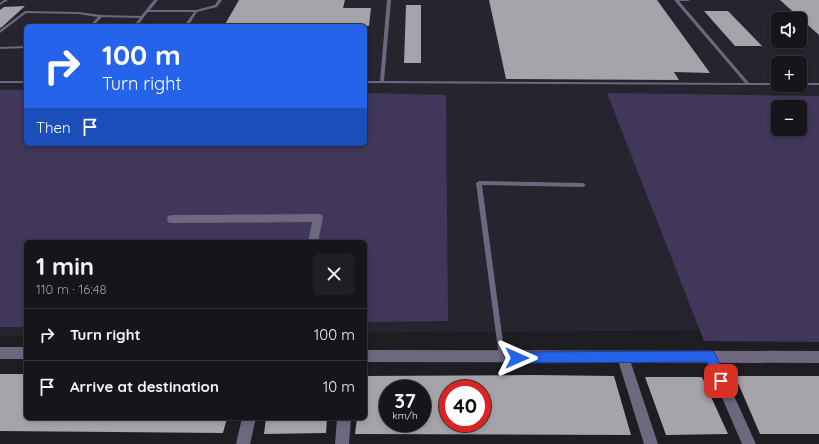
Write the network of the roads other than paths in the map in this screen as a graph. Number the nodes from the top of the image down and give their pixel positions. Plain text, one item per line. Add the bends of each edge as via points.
1 (6, 0) edge
2 (156, 0) edge
3 (220, 0) edge
4 (389, 0) edge
5 (676, 0) edge
6 (688, 0) edge
7 (0, 4) edge
8 (148, 11) junction
9 (196, 11) junction
10 (101, 16) junction
11 (142, 17) junction
12 (93, 24) edge
13 (137, 24) edge
14 (187, 24) edge
15 (0, 32) edge
16 (24, 47) edge
17 (0, 48) edge
18 (0, 82) edge
19 (24, 82) edge
20 (367, 82) edge
21 (382, 82) junction
22 (748, 84) junction
23 (771, 84) edge
24 (807, 84) edge
25 (819, 84) edge
26 (584, 185) dead end
27 (172, 219) dead end
28 (313, 240) edge
29 (0, 353) edge
30 (24, 353) edge
31 (367, 356) edge
32 (710, 356) junction
33 (623, 357) junction
34 (819, 357) edge
35 (502, 358) junction
36 (249, 420) edge
37 (344, 420) edge
38 (243, 444) edge
39 (342, 444) edge
40 (651, 444) edge
41 (749, 444) edge

1 - 7 lane
2 - 8 lane
3 - 9 lane via 216,6
4 - 21 lane
5 - 6 lane
5 - 22 lane
8 - 9 lane
8 - 11 lane
9 - 14 lane
10 - 11 lane
10 - 12 lane
10 - 15 lane via 25,12
11 - 13 lane
16 - 17 lane
18 - 19 lane
20 - 21 lane
21 - 22 lane
22 - 23 lane
24 - 25 lane
26 - 35 lane via 479,183
27 - 28 street via 318,218
29 - 30 street
31 - 35 street
32 - 33 street
32 - 34 street
32 - 41 street
33 - 35 street
33 - 40 street
36 - 38 street
37 - 39 street

